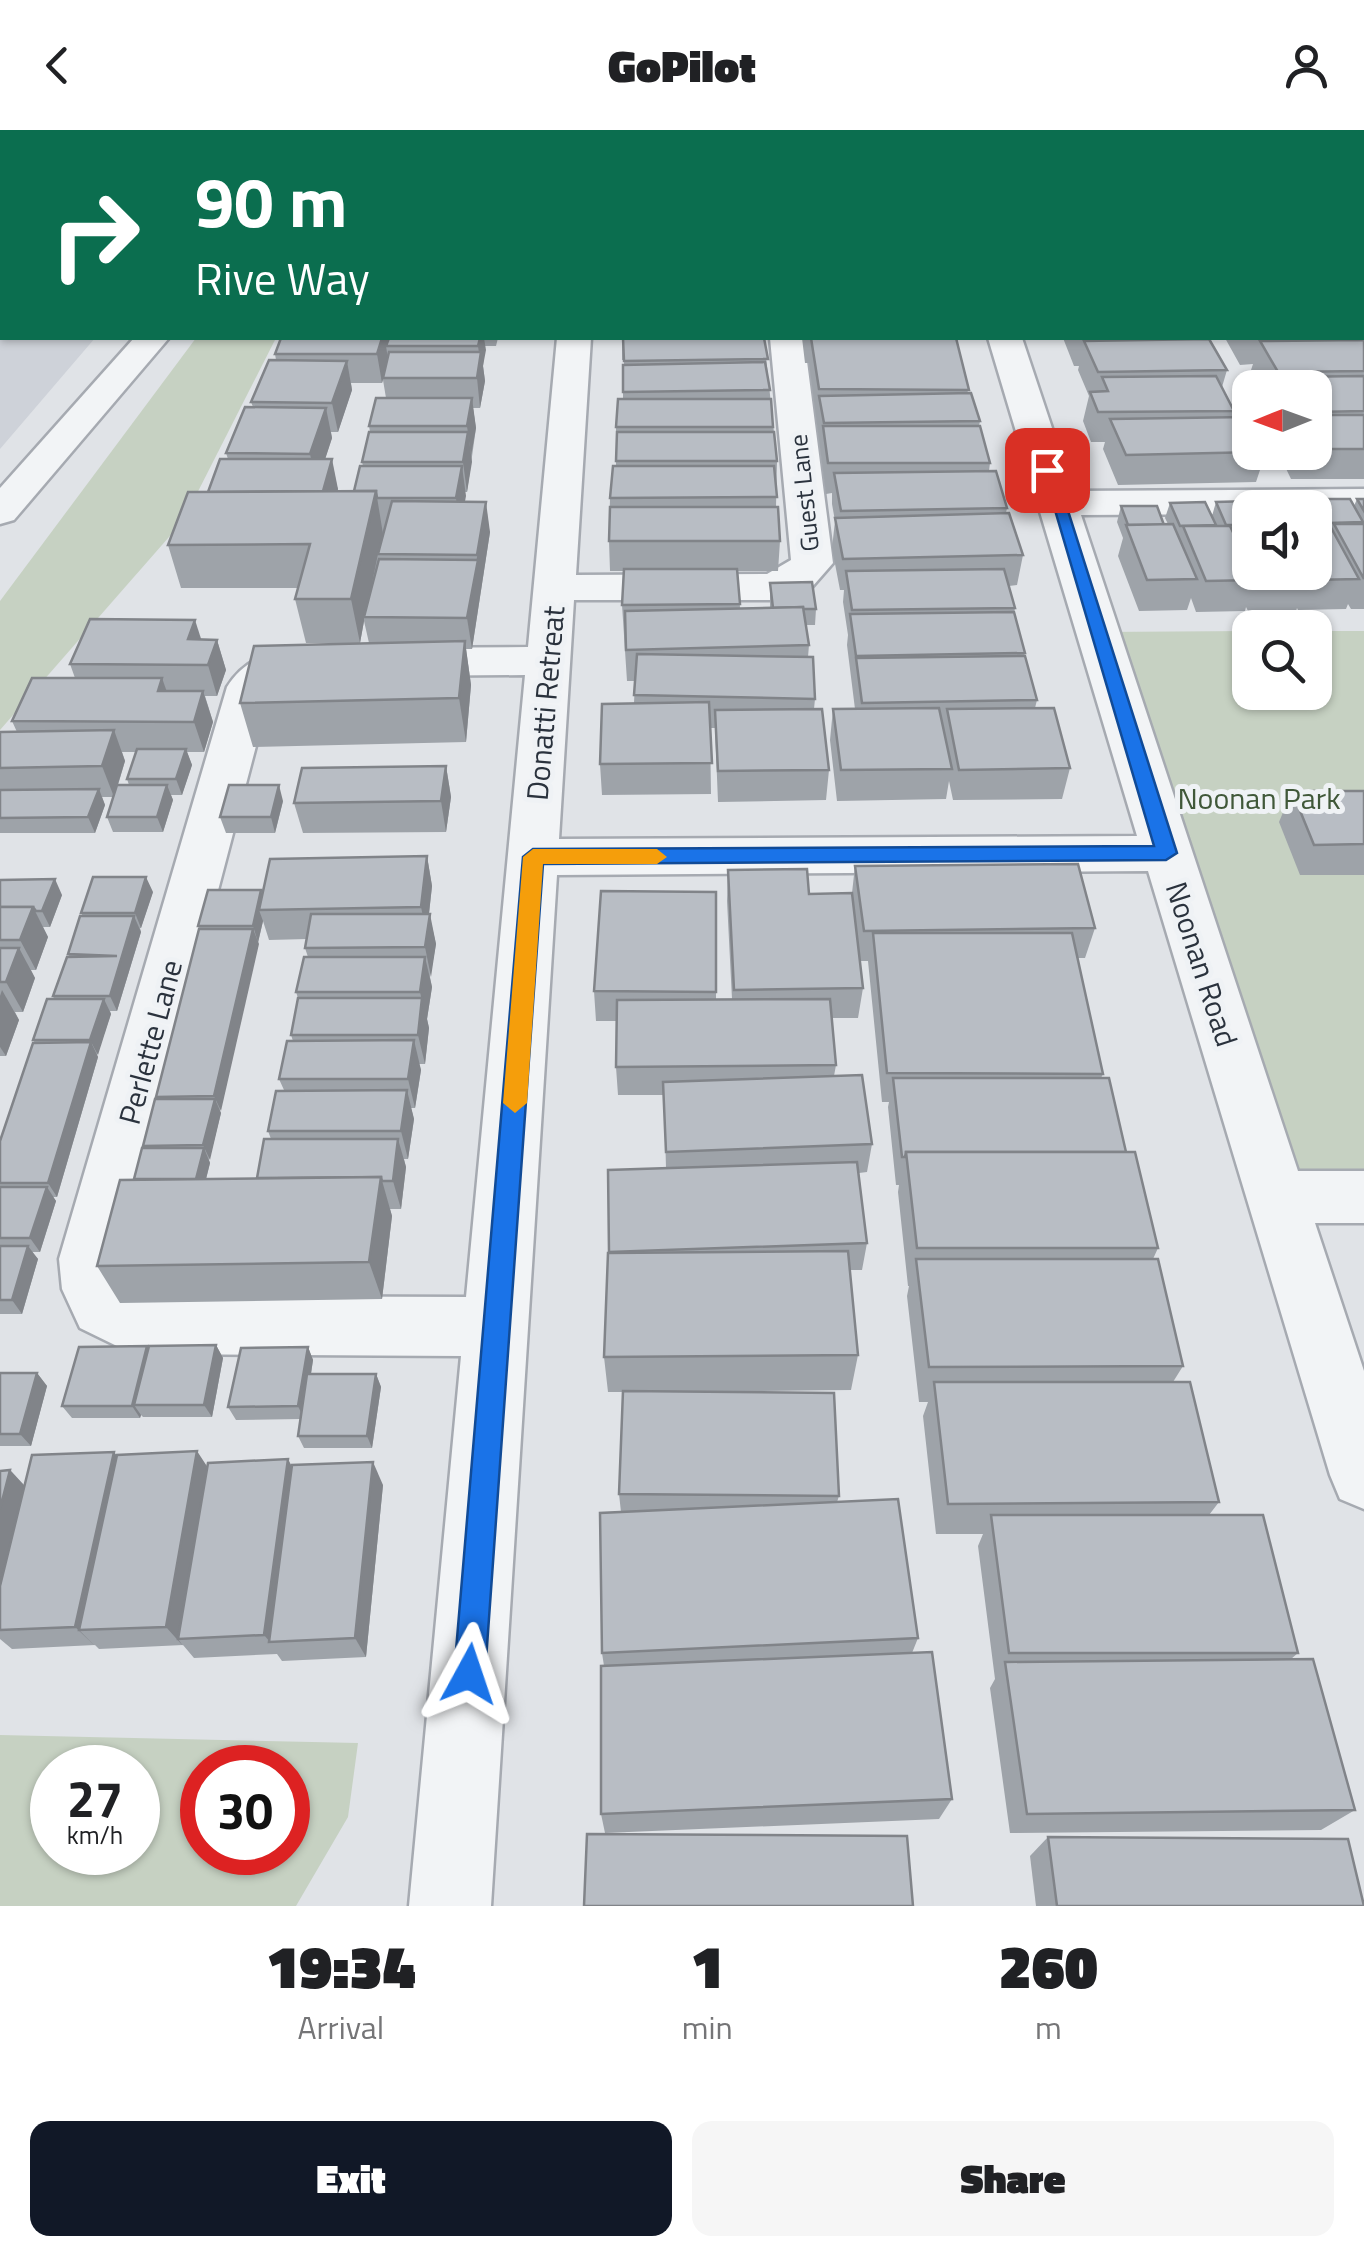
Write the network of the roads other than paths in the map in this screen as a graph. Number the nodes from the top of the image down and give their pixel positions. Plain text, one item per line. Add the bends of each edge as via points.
1 (150, 340) edge
2 (574, 340) edge
3 (787, 340) edge
4 (1006, 340) edge
5 (1364, 501) edge
6 (1058, 503) junction
7 (0, 512) edge
8 (554, 588) junction
9 (550, 661) junction
10 (1166, 853) junction
11 (533, 857) junction
12 (1364, 1197) edge
13 (1276, 1198) junction
14 (498, 1327) junction
15 (1364, 1475) edge
16 (450, 1906) edge

1 - 7 street
2 - 8 street, Donatti Retreat
3 - 8 street, Guest Lane via 812,563 797,578 770,587
4 - 6 street, Noonan Road
5 - 6 street
6 - 10 street, Noonan Road
8 - 9 street, Donatti Retreat
9 - 11 street, Donatti Retreat
9 - 14 street, Perlette Lane via 284,664 261,672 248,687 90,1260 99,1308 121,1321
10 - 11 street
10 - 13 street, Noonan Road
11 - 14 street, Donatti Retreat
12 - 13 street
13 - 15 street, Noonan Road
14 - 16 street, Donatti Retreat

